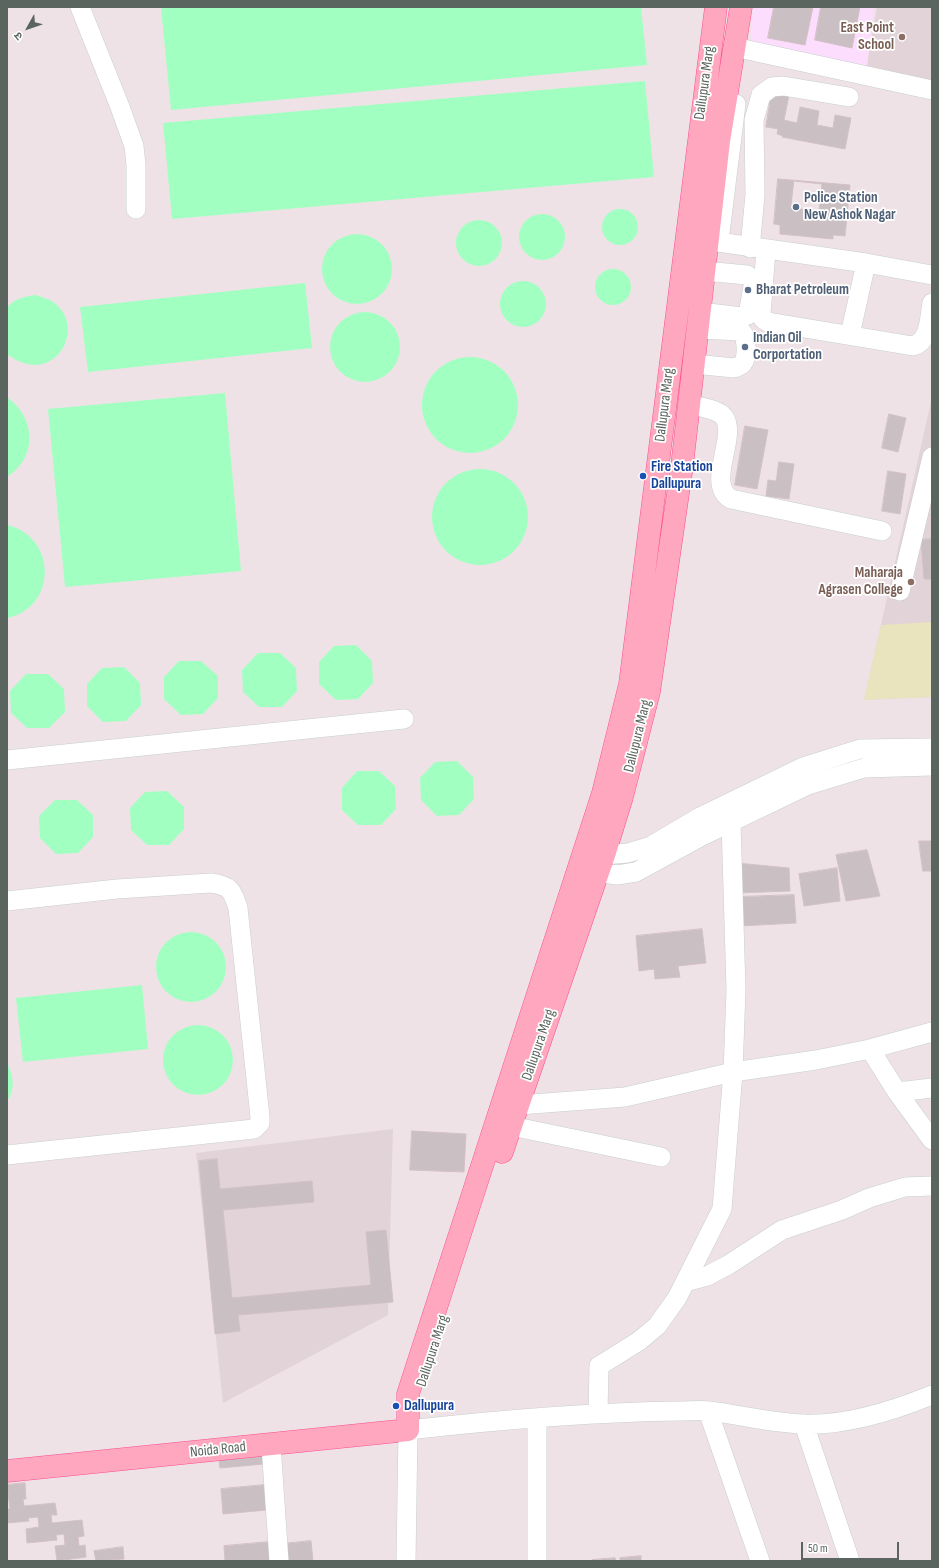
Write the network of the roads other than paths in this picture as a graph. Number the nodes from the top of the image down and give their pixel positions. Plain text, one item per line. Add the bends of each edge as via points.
1 (80, 7) edge
2 (716, 7) edge
3 (741, 7) edge
4 (748, 7) edge
5 (739, 48) junction
6 (932, 90) edge
7 (849, 97) dead end
8 (136, 209) dead end
9 (712, 242) junction
10 (758, 249) junction
11 (866, 263) junction
12 (704, 271) junction
13 (932, 275) edge
14 (932, 303) edge
15 (699, 320) junction
16 (850, 336) junction
17 (694, 364) junction
18 (689, 404) junction
19 (932, 457) edge
20 (882, 531) dead end
21 (900, 591) dead end
22 (404, 719) dead end
23 (932, 748) edge
24 (7, 760) edge
25 (932, 766) edge
26 (731, 822) junction
27 (591, 861) junction
28 (7, 901) edge
29 (932, 1032) edge
30 (870, 1049) junction
31 (733, 1072) junction
32 (932, 1088) edge
33 (897, 1092) junction
34 (519, 1105) junction
35 (511, 1126) junction
36 (932, 1140) edge
37 (7, 1155) edge
38 (661, 1157) dead end
39 (932, 1186) edge
40 (685, 1282) junction
41 (932, 1394) edge
42 (409, 1409) junction
43 (708, 1411) junction
44 (598, 1413) junction
45 (537, 1418) junction
46 (804, 1424) junction
47 (408, 1430) junction
48 (271, 1445) junction
49 (7, 1471) edge
50 (279, 1561) edge
51 (406, 1561) edge
52 (537, 1561) edge
53 (760, 1561) edge
54 (850, 1561) edge

1 - 8 street via 134,146
2 - 27 main road, Dallupura Marg via 630,684 603,793
3 - 5 main road, Dallupura Marg
4 - 5 street
5 - 6 street
5 - 9 main road, Dallupura Marg via 719,141
7 - 10 street via 783,86 772,87 761,95 754,120
9 - 10 street
9 - 12 main road, Dallupura Marg
10 - 11 street
10 - 16 street via 763,319
11 - 13 street
11 - 16 street
12 - 15 main road, Dallupura Marg
12 - 15 street via 747,275 754,280 748,316
14 - 16 street via 926,337 919,345
15 - 17 main road, Dallupura Marg
15 - 17 street via 741,331 745,336 745,359 734,368
17 - 18 main road, Dallupura Marg
18 - 20 street via 724,417 726,439 721,490 725,495 732,499
18 - 27 main road, Dallupura Marg via 649,692 622,797
19 - 21 street
22 - 24 street
23 - 27 street via 860,749 803,767 700,817 651,846
25 - 26 street via 864,768 808,785
26 - 27 street via 636,872 617,875
26 - 31 street via 736,990
27 - 34 main road, Dallupura Marg
27 - 42 main road, Dallupura Marg via 408,1394
28 - 37 street via 117,889 211,883 224,885 232,891 238,908 260,1123 254,1129
29 - 30 street
30 - 31 street
30 - 33 street
31 - 34 street via 625,1097
31 - 40 street via 722,1209
32 - 33 street
33 - 36 street
34 - 35 main road, Dallupura Marg
35 - 38 street
35 - 42 main road, Dallupura Marg via 419,1396
39 - 40 street via 905,1188 869,1198 782,1230 728,1265 706,1276
40 - 44 street via 657,1326 639,1341 598,1366
41 - 46 street via 906,1405 845,1420
42 - 47 main road
43 - 44 street
43 - 46 street
43 - 53 street
44 - 45 street
45 - 47 street
45 - 52 street
46 - 54 street
47 - 48 main road, Noida Road
47 - 51 street
48 - 49 main road, Noida Road
48 - 50 street

